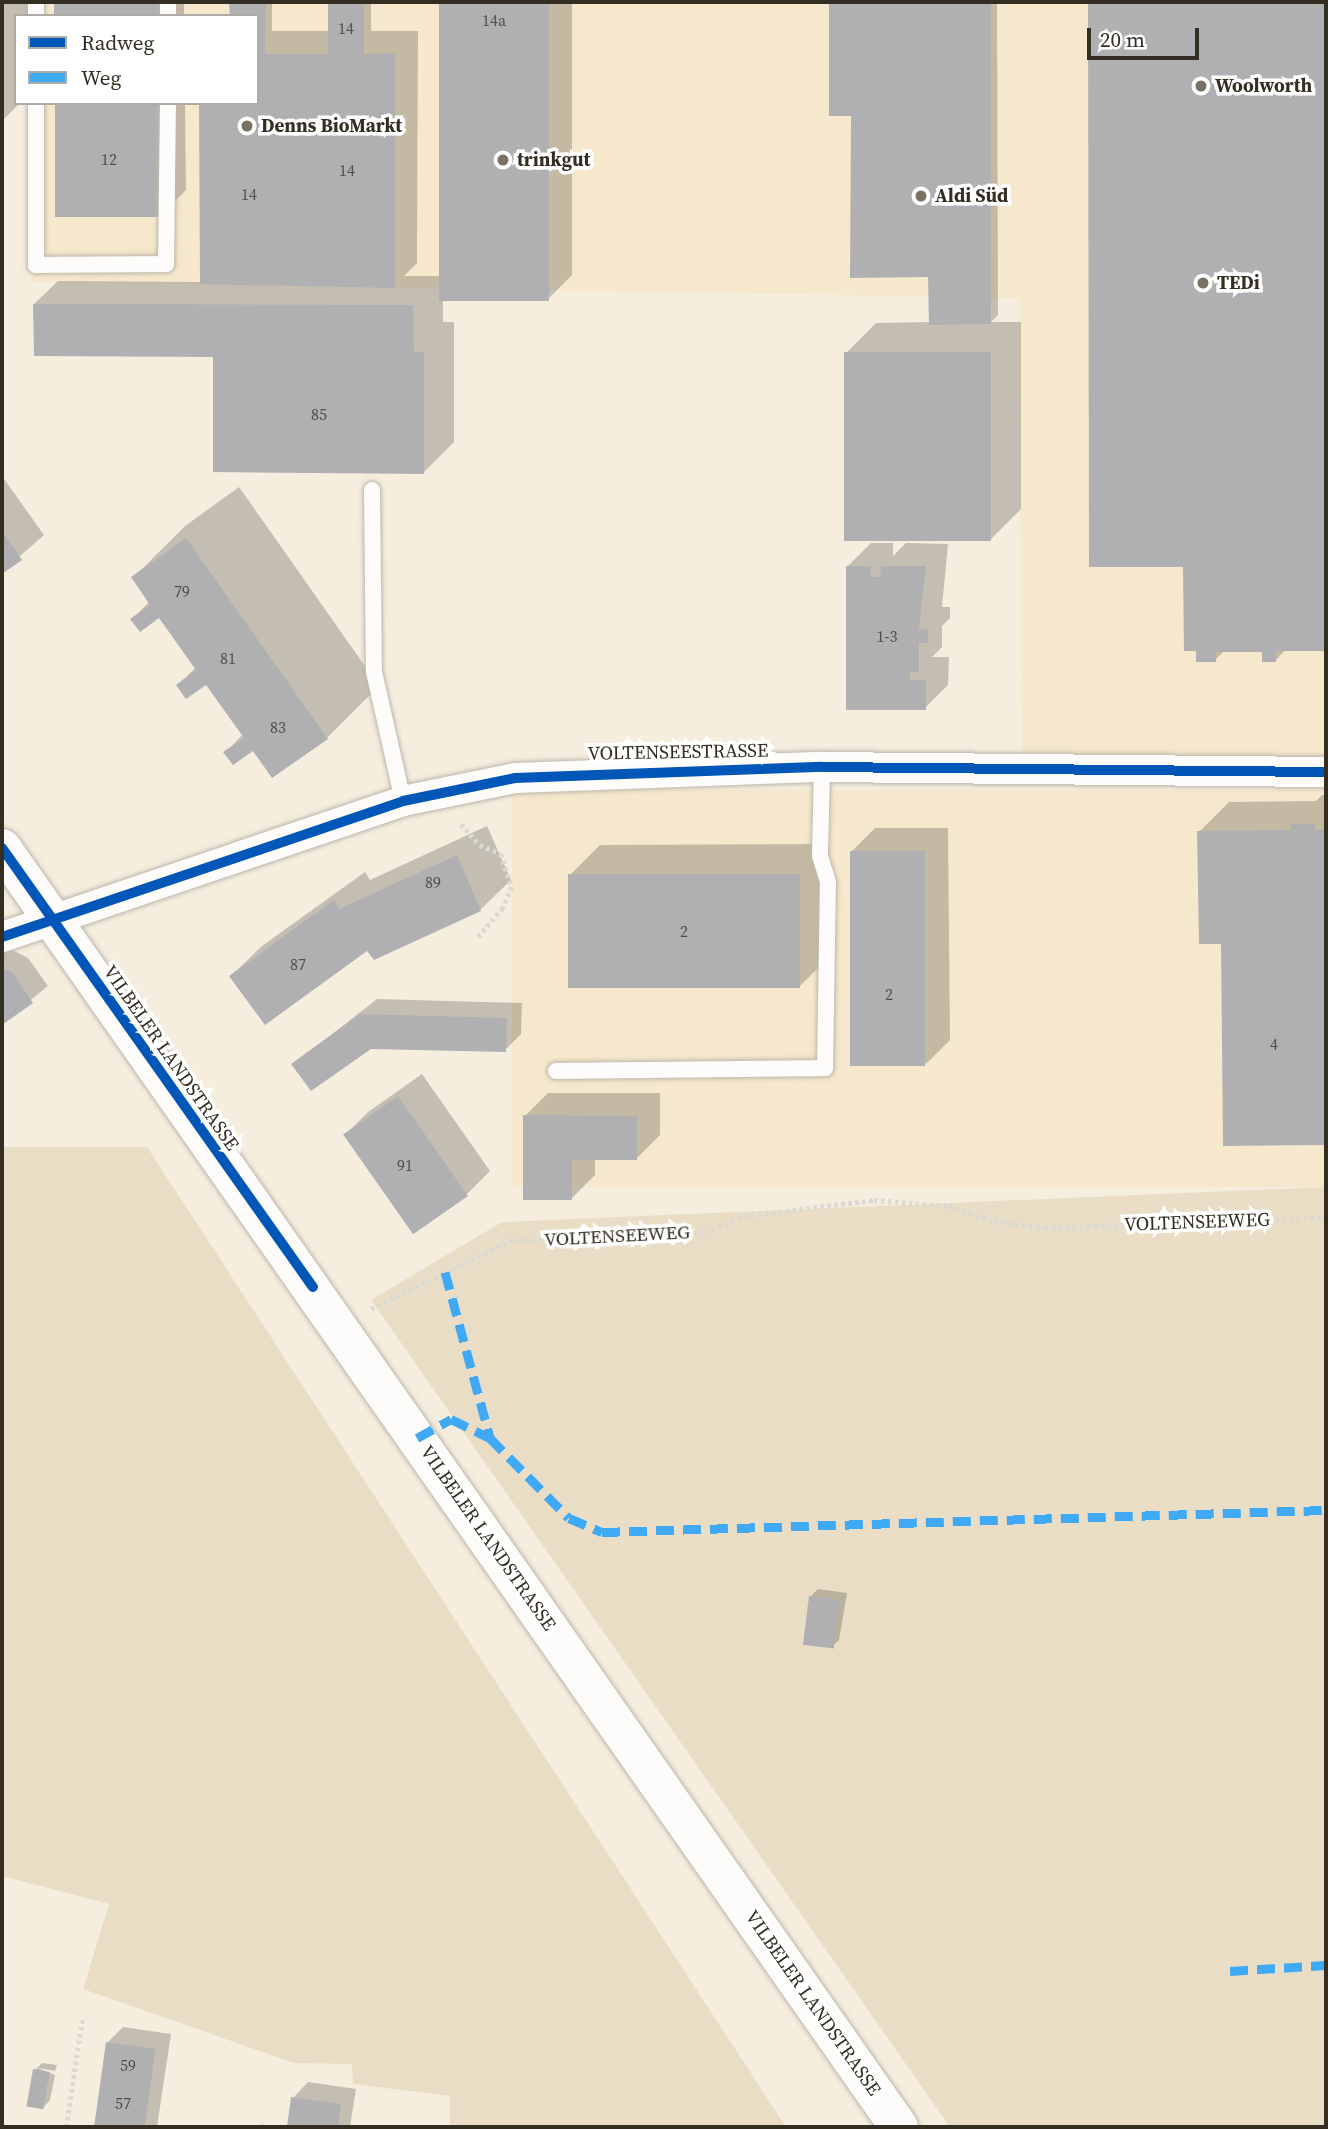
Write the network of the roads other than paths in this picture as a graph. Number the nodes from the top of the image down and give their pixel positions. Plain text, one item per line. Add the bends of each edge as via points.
1 (36, 105) edge
2 (168, 105) edge
3 (372, 490) dead end
4 (822, 766) junction
5 (1326, 772) edge
6 (402, 801) junction
7 (2, 848) edge
8 (52, 920) junction
9 (2, 937) edge
10 (556, 1071) dead end
11 (900, 2127) edge

1 - 2 lane via 36,265 166,264
3 - 6 lane via 374,672
4 - 5 street, VOLTENSEESTRASSE
4 - 6 street, VOLTENSEESTRASSE via 566,773
4 - 10 lane via 820,855 828,882 825,1068
6 - 8 street, VOLTENSEESTRASSE
7 - 8 main road, VILBELER LANDSTRASSE
8 - 9 street, VOLTENSEESTRASSE
8 - 11 main road, VILBELER LANDSTRASSE

